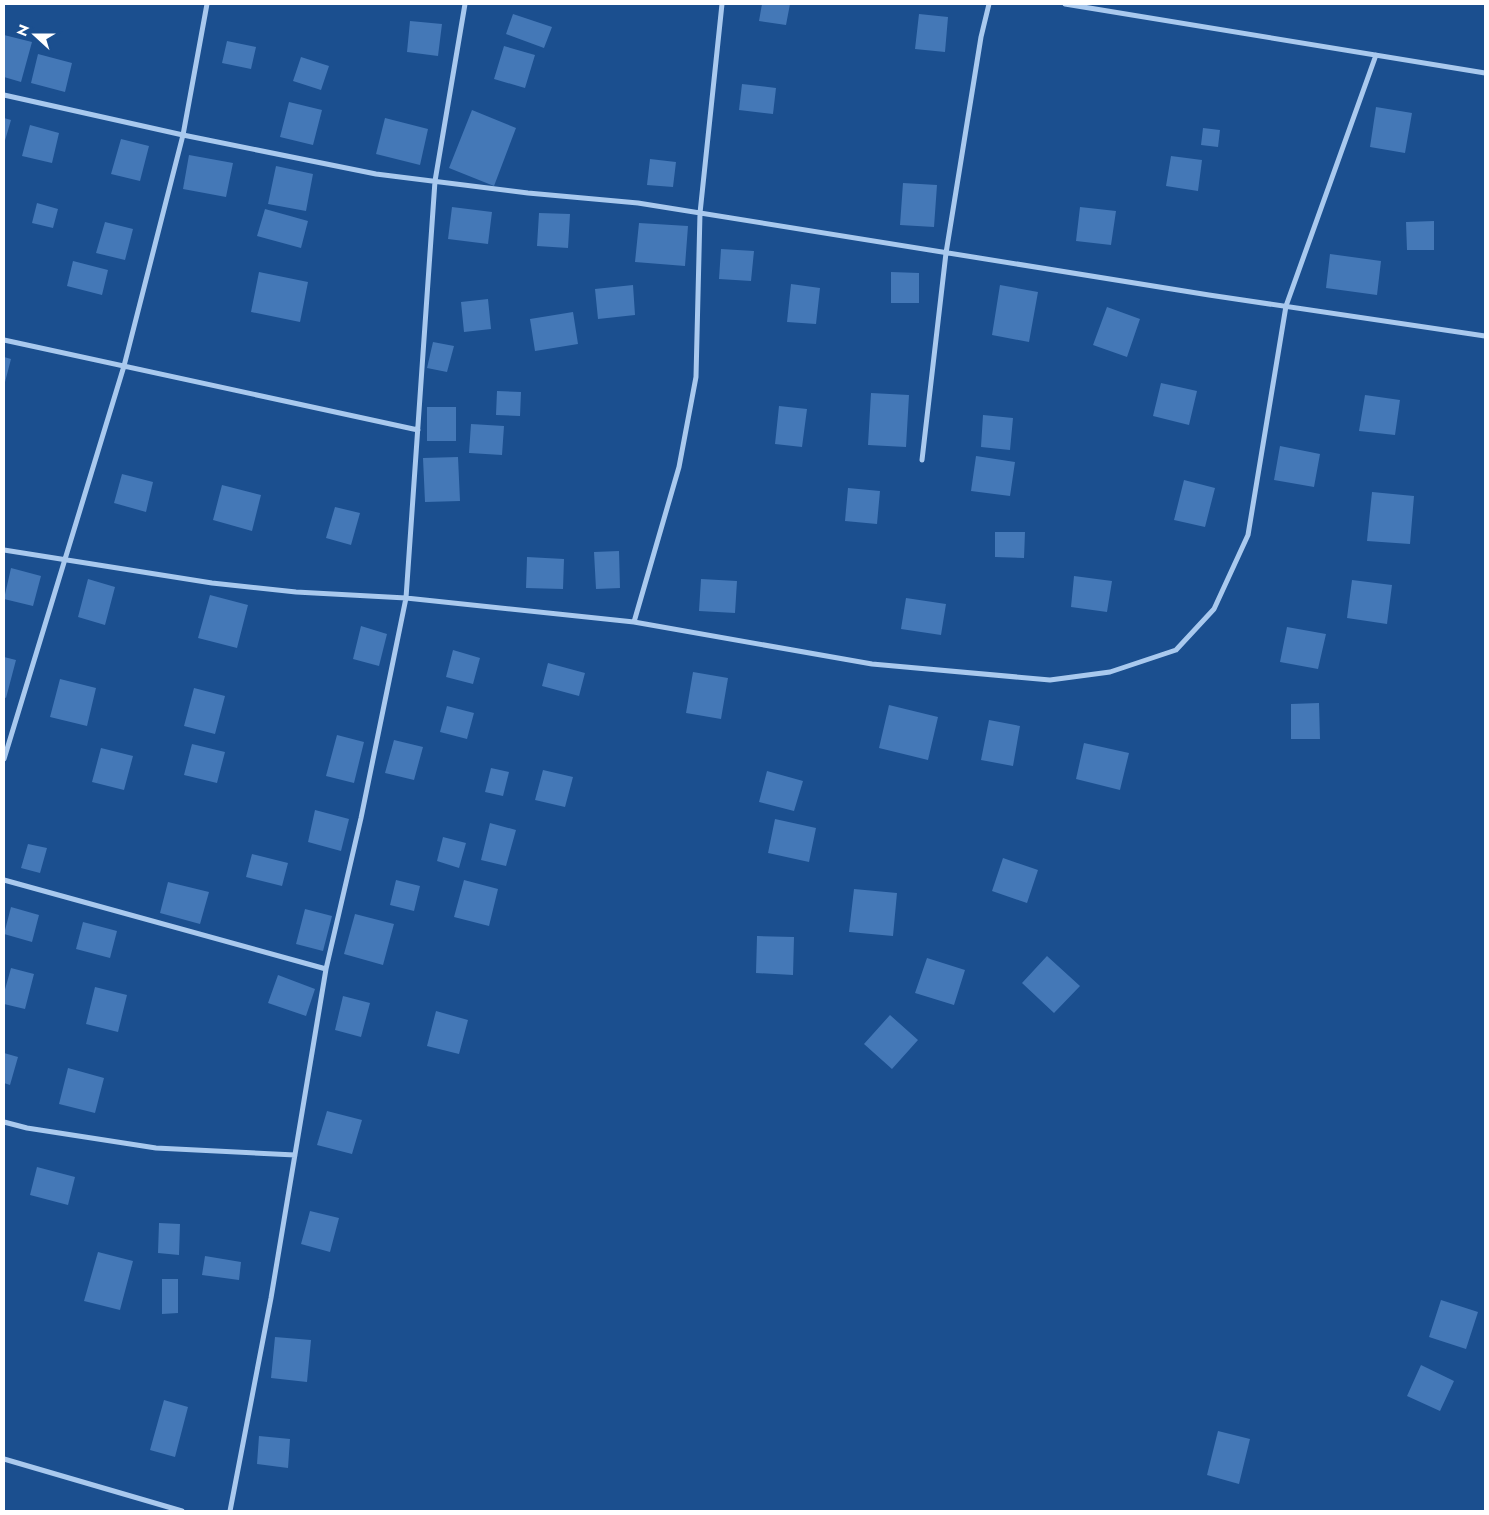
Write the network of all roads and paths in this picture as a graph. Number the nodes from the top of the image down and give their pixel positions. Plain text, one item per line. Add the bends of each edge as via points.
1 (207, 4) edge
2 (465, 4) edge
3 (722, 4) edge
4 (989, 4) edge
5 (1065, 4) edge
6 (1376, 55) junction
7 (1485, 73) edge
8 (4, 95) edge
9 (183, 135) junction
10 (435, 181) junction
11 (700, 213) junction
12 (946, 252) junction
13 (1286, 306) junction
14 (1485, 336) edge
15 (4, 340) edge
16 (124, 366) junction
17 (418, 430) junction
18 (922, 460) dead end
19 (4, 550) edge
20 (66, 559) junction
21 (406, 598) junction
22 (634, 622) junction
23 (4, 759) edge
24 (4, 880) edge
25 (326, 969) junction
26 (4, 1122) edge
27 (295, 1155) junction
28 (4, 1459) edge
29 (182, 1511) edge
30 (230, 1511) edge

1 - 9 street
2 - 10 street
3 - 11 street
4 - 12 street
5 - 6 street
6 - 7 street
6 - 13 street
8 - 9 street
9 - 10 street via 376,174
9 - 16 street
10 - 11 street
10 - 17 street
11 - 12 street
11 - 22 street via 696,377 679,467
12 - 13 street
12 - 18 street
13 - 14 street
13 - 22 street via 1248,535 1214,608 1176,650 1110,672 1050,680 872,664
15 - 16 street
16 - 17 street
16 - 20 street
17 - 21 street
19 - 20 street
20 - 21 street via 296,592
20 - 23 street
21 - 22 street
21 - 25 street
24 - 25 street
25 - 27 street
26 - 27 street via 156,1148
27 - 30 street
28 - 29 street

